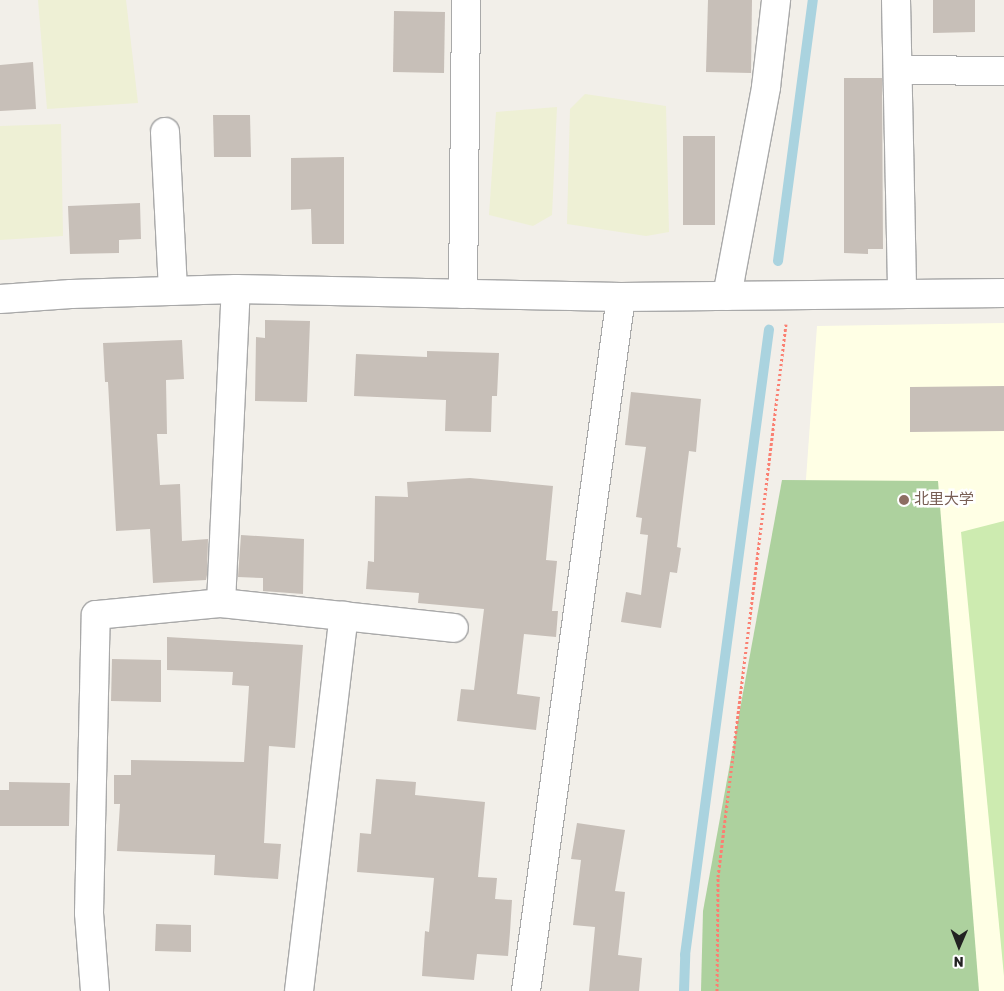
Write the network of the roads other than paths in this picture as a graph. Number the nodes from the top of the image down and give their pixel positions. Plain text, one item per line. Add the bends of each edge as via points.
1 (466, 0) edge
2 (776, 0) edge
3 (896, 0) edge
4 (898, 70) junction
5 (1004, 71) edge
6 (165, 132) dead end
7 (236, 289) junction
8 (173, 291) junction
9 (902, 293) junction
10 (1004, 293) edge
11 (462, 294) junction
12 (727, 296) junction
13 (622, 297) junction
14 (0, 299) edge
15 (221, 603) junction
16 (344, 616) junction
17 (454, 628) dead end
18 (95, 991) edge
19 (299, 991) edge
20 (526, 991) edge

1 - 11 street
2 - 12 street via 766,87
3 - 4 street
4 - 5 street
4 - 9 street
6 - 8 street
7 - 8 street
7 - 11 street
7 - 15 street
8 - 14 street
9 - 10 street
9 - 12 street
11 - 13 street
12 - 13 street
13 - 20 street
15 - 16 street
15 - 18 street via 96,615 89,913
16 - 17 street
16 - 19 street

